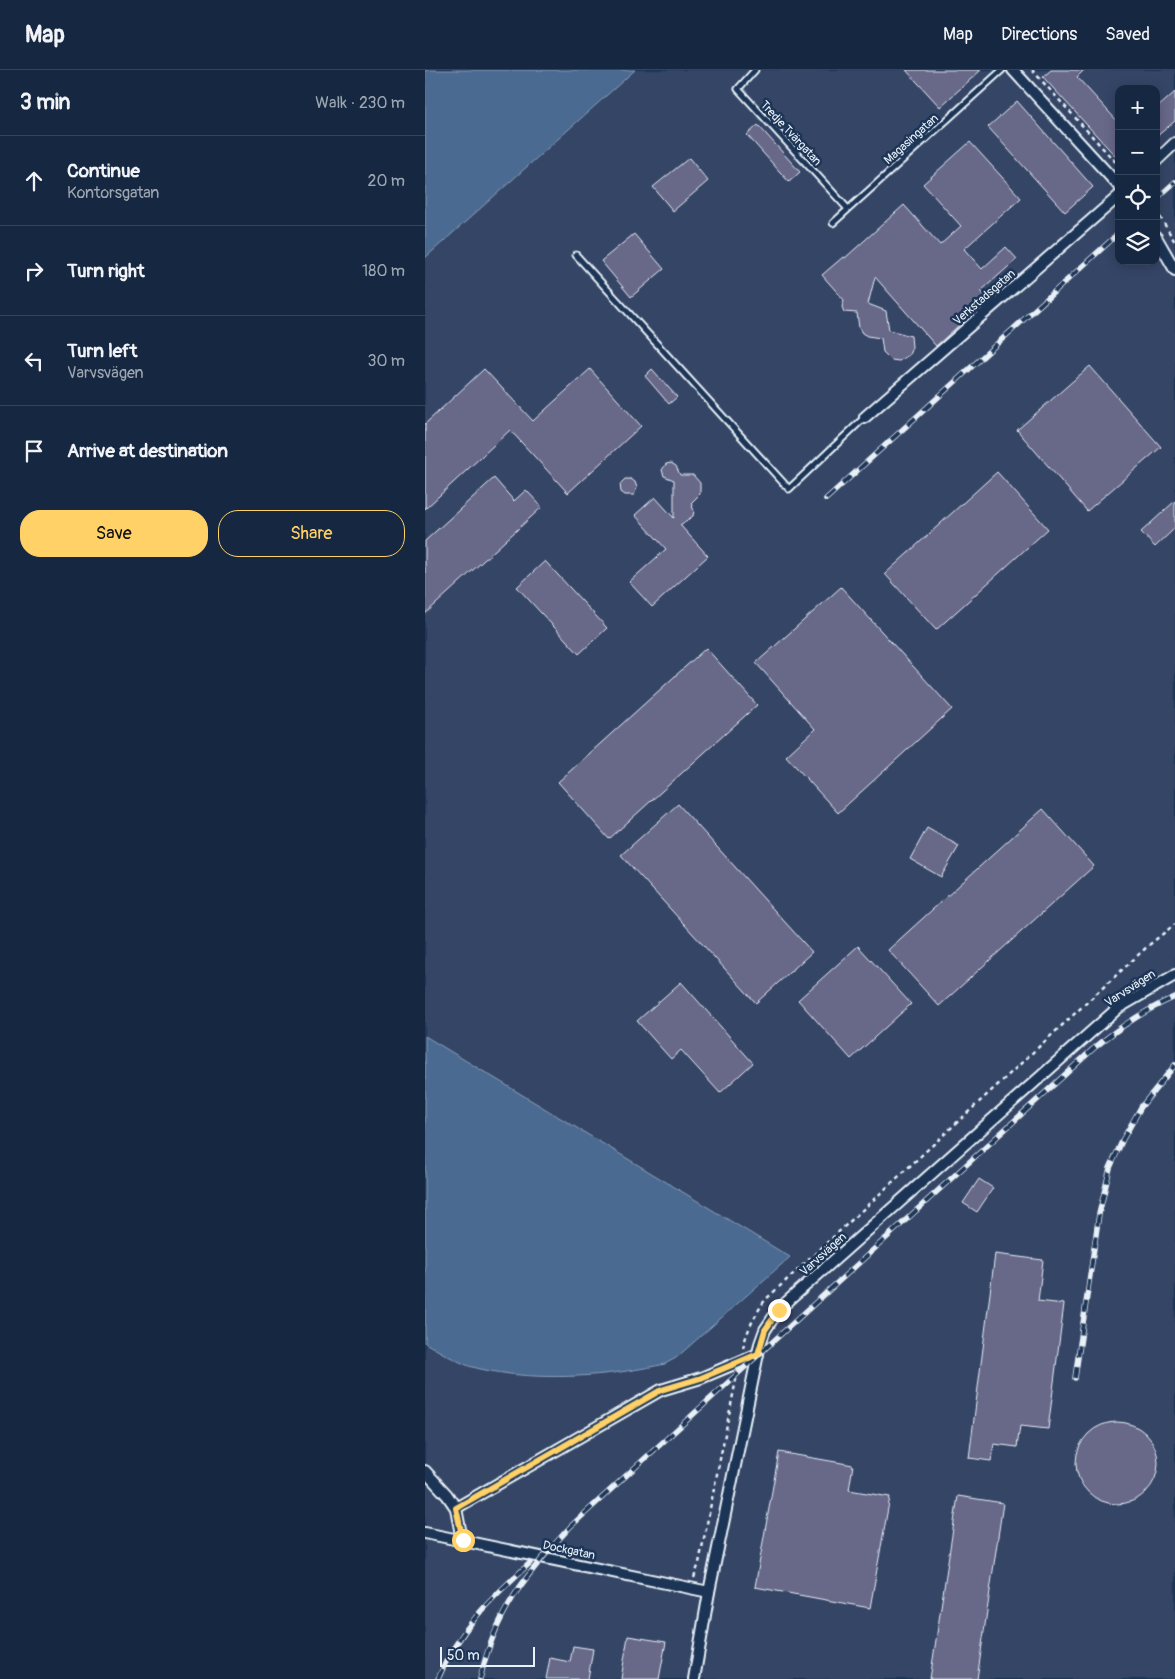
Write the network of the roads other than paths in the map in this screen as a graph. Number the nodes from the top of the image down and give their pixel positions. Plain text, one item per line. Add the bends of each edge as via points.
1 (755, 70) edge
2 (1002, 70) edge
3 (1013, 70) edge
4 (1175, 143) edge
5 (1160, 157) edge
6 (1115, 182) edge
7 (1115, 199) edge
8 (848, 209) junction
9 (833, 223) dead end
10 (1160, 244) edge
11 (576, 255) dead end
12 (1175, 270) edge
13 (865, 417) joint
14 (1175, 975) edge
15 (758, 1354) junction
16 (425, 1471) edge
17 (456, 1508) junction
18 (425, 1533) edge
19 (463, 1540) junction
20 (709, 1592) junction
21 (694, 1679) edge

1 - 8 lane, Tredje Tvärgatan via 737,89
2 - 8 lane, Magasingatan
3 - 6 street
4 - 5 street
7 - 13 street, Verkstadsgatan
8 - 9 lane, Magasingatan
10 - 12 street
11 - 13 lane via 789,489
14 - 15 street, Varvsvägen via 1117,1008 779,1310 765,1330
15 - 17 street via 701,1378 661,1390
15 - 20 street, Varvsvägen
16 - 17 street
17 - 19 street
18 - 19 street, Dockgatan
19 - 20 street, Dockgatan
20 - 21 street, Varvsvägen

